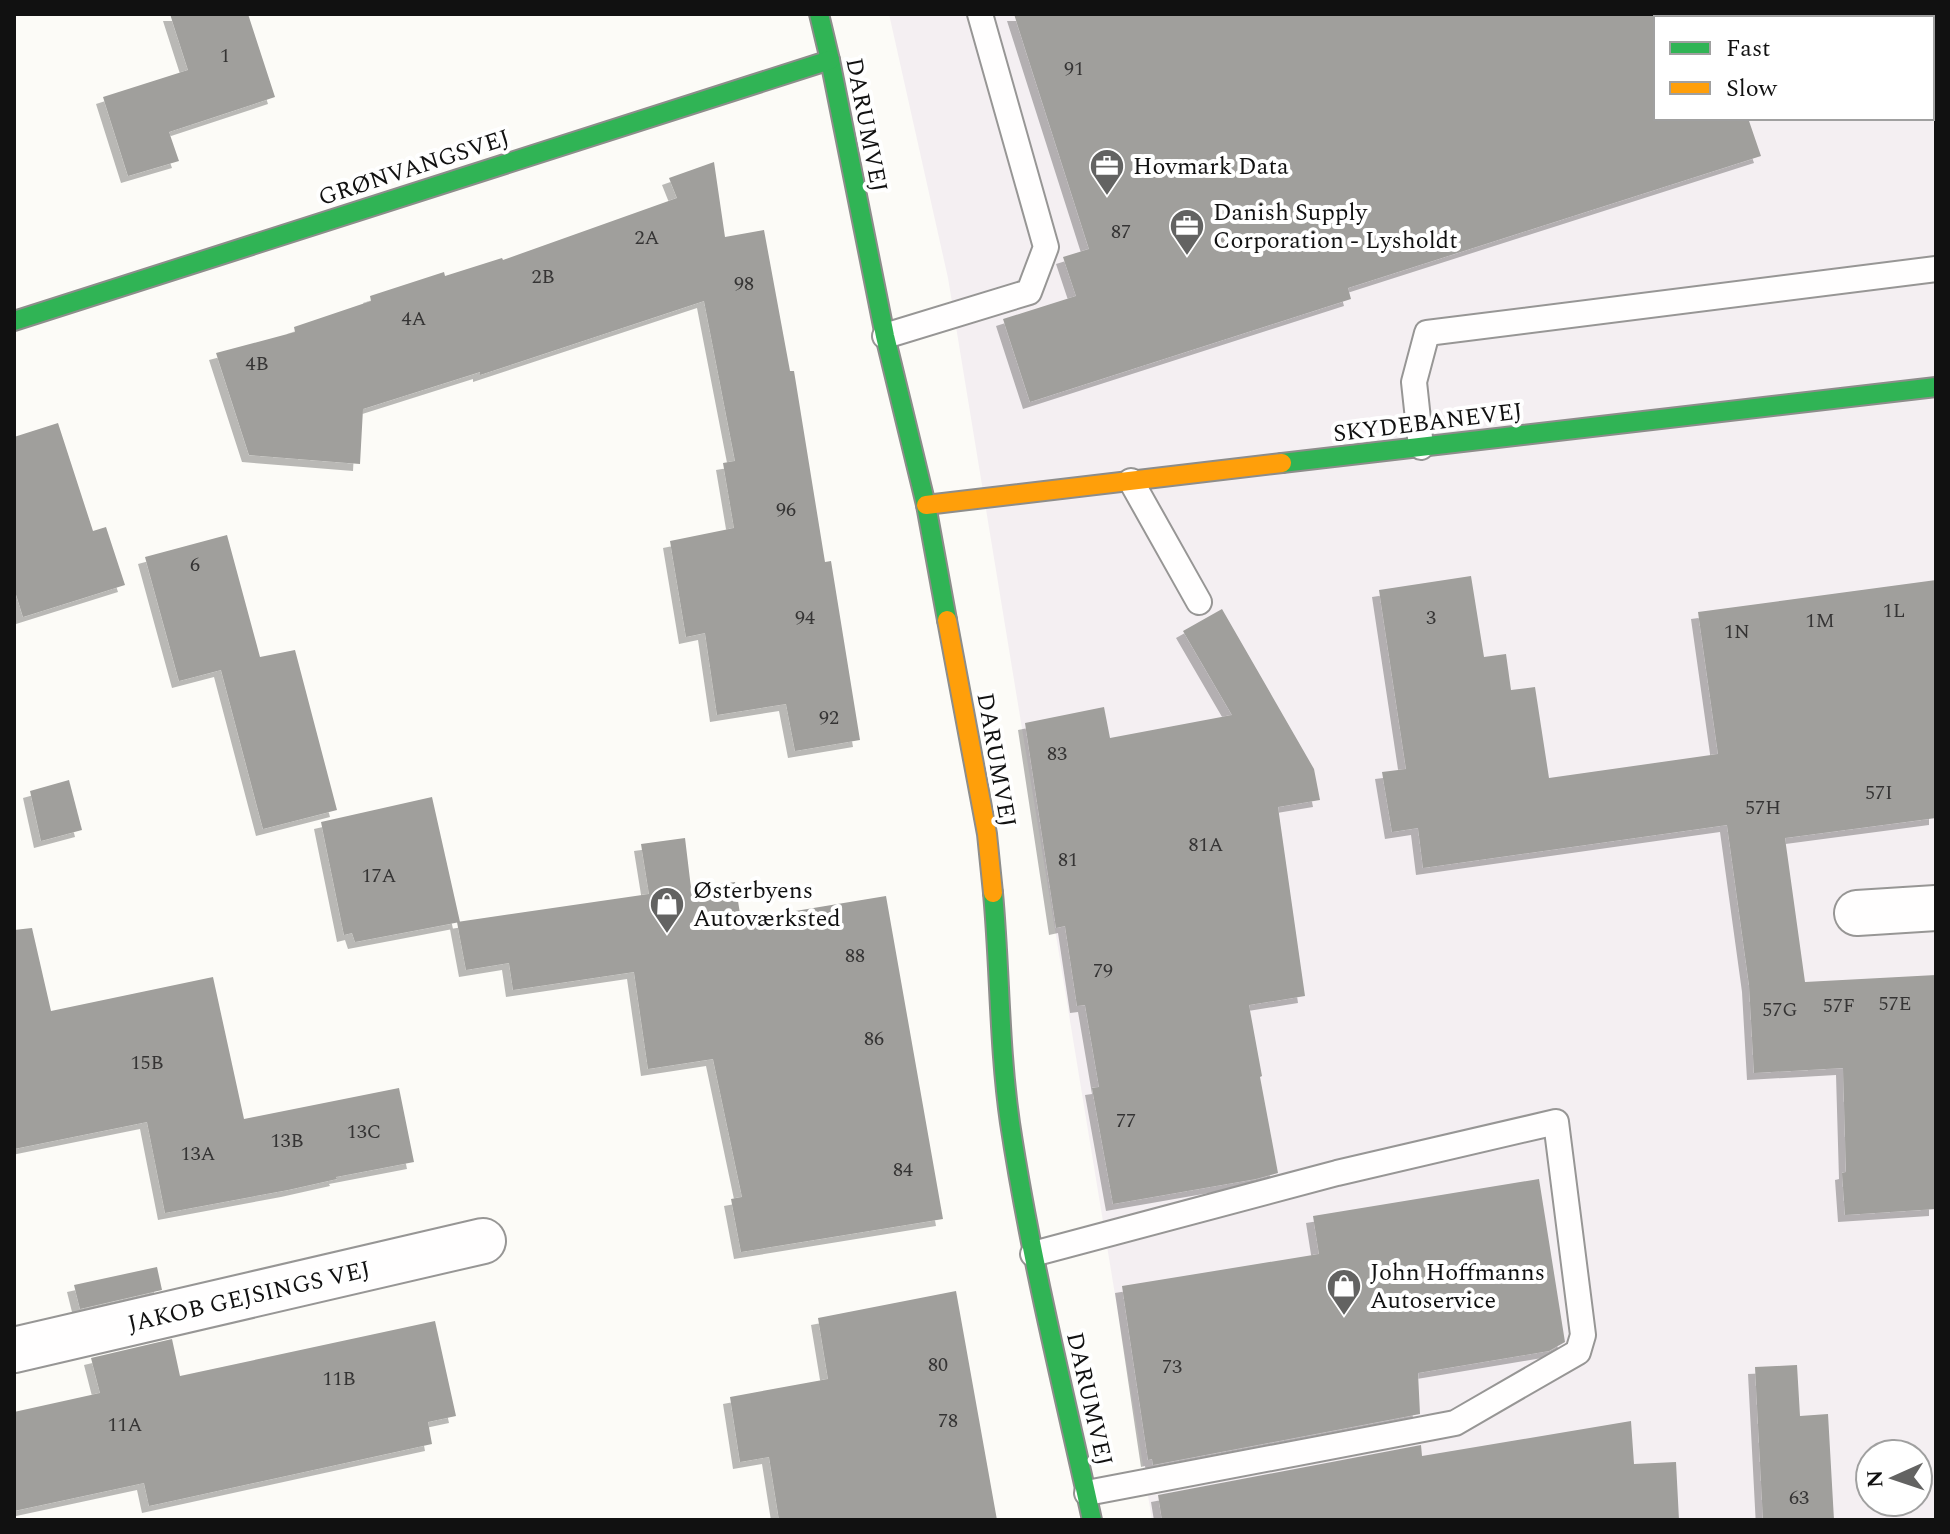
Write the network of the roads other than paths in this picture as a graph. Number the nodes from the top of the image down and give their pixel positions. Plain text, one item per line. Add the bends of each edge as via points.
1 (819, 14) edge
2 (980, 14) edge
3 (830, 60) junction
4 (1936, 269) edge
5 (14, 321) edge
6 (885, 336) junction
7 (1936, 387) edge
8 (1421, 447) junction
9 (1131, 481) junction
10 (926, 505) junction
11 (1199, 602) dead end
12 (1936, 908) edge
13 (1857, 913) dead end
14 (483, 1241) dead end
15 (1033, 1254) junction
16 (14, 1350) edge
17 (1087, 1493) junction
18 (1092, 1520) edge

1 - 3 street, DARUMVEJ
2 - 6 lane via 1046,247 1029,292
3 - 5 street, GRØNVANGSVEJ
3 - 6 street, DARUMVEJ
4 - 8 lane via 1427,333 1414,382
6 - 10 street, DARUMVEJ
7 - 8 street, SKYDEBANEVEJ
8 - 9 street, SKYDEBANEVEJ
9 - 10 street, SKYDEBANEVEJ
9 - 11 lane
10 - 15 street, DARUMVEJ via 987,834 1010,1121
12 - 13 street
14 - 16 street, JAKOB GEJSINGS VEJ
15 - 17 street, DARUMVEJ
15 - 17 lane via 1337,1173 1556,1122 1583,1335 1578,1352 1455,1423
17 - 18 street, DARUMVEJ

